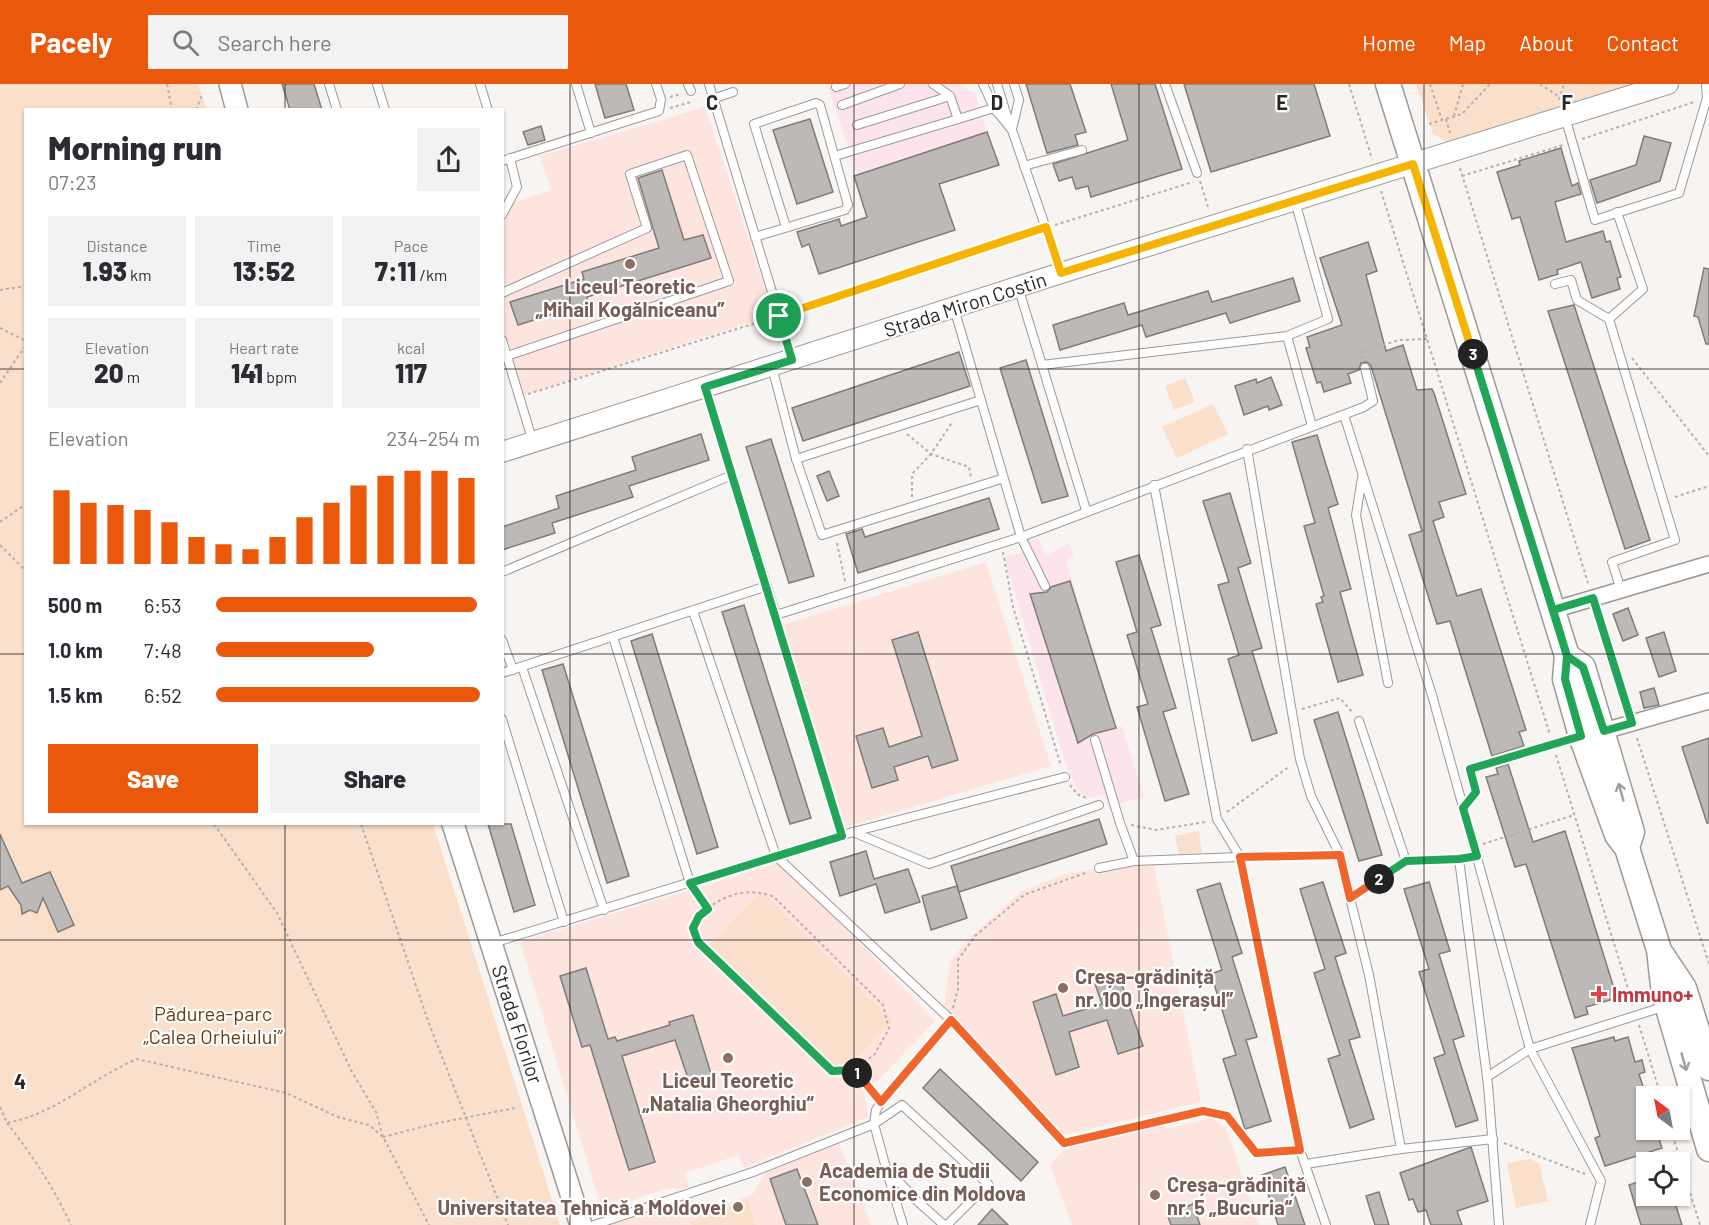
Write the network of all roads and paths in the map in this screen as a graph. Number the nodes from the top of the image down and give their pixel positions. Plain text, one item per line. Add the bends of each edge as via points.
1 (167, 84) edge
2 (230, 84) edge
3 (329, 84) edge
4 (377, 84) edge
5 (480, 84) edge
6 (576, 84) edge
7 (657, 84) edge
8 (708, 84) edge
9 (845, 84) edge
10 (900, 84) edge
11 (933, 84) edge
12 (983, 84) edge
13 (997, 84) edge
14 (1014, 84) edge
15 (1165, 84) edge
16 (1349, 84) edge
17 (1388, 84) edge
18 (1430, 84) edge
19 (1463, 84) edge
20 (1490, 84) edge
21 (1540, 84) edge
22 (1564, 84) edge
23 (1668, 84) edge
24 (1706, 84) edge
25 (836, 87) dead end
26 (690, 88) edge
27 (732, 92) dead end
28 (202, 95) dead end
29 (951, 96) junction
30 (1558, 96) junction
31 (1707, 98) junction
32 (661, 99) junction
33 (712, 99) junction
34 (693, 102) dead end
35 (842, 105) dead end
36 (172, 108) edge
37 (197, 108) edge
38 (236, 108) edge
39 (336, 108) edge
40 (384, 108) edge
41 (487, 108) edge
42 (994, 108) junction
43 (659, 111) junction
44 (1563, 111) junction
45 (1454, 117) junction
46 (958, 119) junction
47 (1444, 120) junction
48 (1429, 124) dead end
49 (857, 125) dead end
50 (1012, 130) junction
51 (591, 133) junction
52 (1452, 142) dead end
53 (1572, 142) junction
54 (1082, 150) dead end
55 (835, 156) junction
56 (505, 158) edge
57 (1413, 164) junction
58 (1024, 166) junction
59 (1377, 175) junction
60 (1198, 177) junction
61 (1295, 201) junction
62 (504, 211) edge
63 (1617, 212) junction
64 (1210, 213) dead end
65 (786, 227) junction
66 (1046, 227) junction
67 (755, 237) junction
68 (944, 261) joint
69 (1061, 273) junction
70 (1556, 284) dead end
71 (24, 286) edge
72 (1018, 288) junction
73 (0, 290) edge
74 (504, 292) edge
75 (954, 308) junction
76 (779, 316) junction
77 (1609, 319) junction
78 (0, 328) edge
79 (1287, 336) junction
80 (1614, 338) junction
81 (1427, 339) junction
82 (24, 342) edge
83 (24, 346) edge
84 (504, 346) edge
85 (507, 356) junction
86 (792, 360) junction
87 (1042, 365) junction
88 (772, 367) junction
89 (1365, 368) joint
90 (0, 383) edge
91 (705, 387) junction
92 (518, 397) junction
93 (981, 400) junction
94 (959, 407) junction
95 (1344, 415) junction
96 (899, 426) junction
97 (1312, 426) junction
98 (533, 442) junction
99 (1248, 449) junction
100 (504, 451) edge
101 (931, 454) junction
102 (1709, 456) edge
103 (796, 459) junction
104 (1362, 474) junction
105 (732, 475) junction
106 (1001, 478) junction
107 (1154, 485) junction
108 (1709, 486) edge
109 (974, 488) junction
110 (1664, 501) junction
111 (24, 505) edge
112 (912, 507) junction
113 (1086, 510) junction
114 (0, 522) edge
115 (834, 531) junction
116 (1021, 537) junction
117 (1002, 543) junction
118 (0, 545) edge
119 (1709, 564) edge
120 (24, 569) edge
121 (504, 571) edge
122 (767, 586) junction
123 (1045, 586) dead end
124 (1621, 590) junction
125 (847, 592) junction
126 (1593, 598) junction
127 (1553, 610) junction
128 (693, 611) junction
129 (776, 615) junction
130 (613, 637) junction
131 (504, 645) edge
132 (522, 667) junction
133 (513, 670) junction
134 (504, 672) edge
135 (1388, 683) dead end
136 (1709, 701) edge
137 (1292, 711) junction
138 (1359, 721) joint
139 (1632, 723) junction
140 (504, 726) edge
141 (1592, 734) junction
142 (1095, 740) dead end
143 (1553, 746) junction
144 (1300, 759) junction
145 (1065, 777) joint
146 (1099, 805) dead end
147 (1463, 808) junction
148 (1574, 815) junction
149 (1217, 819) junction
150 (1120, 822) junction
151 (215, 825) edge
152 (361, 825) edge
153 (453, 825) edge
154 (853, 832) junction
155 (842, 836) junction
156 (1495, 840) dead end
157 (1340, 855) junction
158 (776, 856) junction
159 (1477, 856) junction
160 (1240, 857) junction
161 (1459, 859) junction
162 (1134, 861) junction
163 (1406, 861) junction
164 (1099, 868) joint
165 (690, 883) junction
166 (1350, 898) junction
167 (708, 909) junction
168 (604, 910) junction
169 (564, 922) junction
170 (492, 943) junction
171 (1659, 950) junction
172 (1709, 964) edge
173 (1667, 1006) junction
174 (1636, 1016) junction
175 (951, 1020) junction
176 (1530, 1049) junction
177 (1709, 1068) edge
178 (854, 1070) junction
179 (1488, 1077) junction
180 (1658, 1086) edge
181 (881, 1102) junction
182 (0, 1107) edge
183 (515, 1108) dead end
184 (1203, 1111) joint
185 (467, 1118) junction
186 (7, 1123) junction
187 (873, 1124) junction
188 (383, 1137) junction
189 (1492, 1139) junction
190 (1674, 1140) edge
191 (1401, 1149) junction
192 (1709, 1149) edge
193 (1300, 1150) junction
194 (1306, 1164) junction
195 (886, 1168) junction
196 (1601, 1180) junction
197 (71, 1225) edge
198 (429, 1225) edge
199 (508, 1225) edge
200 (581, 1225) edge
201 (594, 1225) edge
202 (903, 1225) edge
203 (946, 1225) edge
204 (1326, 1225) edge
205 (1498, 1225) edge
206 (1590, 1225) edge
207 (1700, 1225) edge

1 - 36 path
2 - 38 main road
3 - 39 lane
4 - 40 lane
5 - 41 lane
6 - 51 lane
7 - 32 lane
8 - 33 lane
9 - 25 lane
10 - 35 lane
11 - 29 lane
12 - 42 lane
13 - 50 lane
14 - 50 lane via 1019,100
15 - 60 lane
16 - 59 path
17 - 57 main road
18 - 47 path
19 - 45 path
20 - 45 path via 1462,114
21 - 30 path
22 - 30 path
23 - 44 street, Strada Miron Costin
24 - 31 lane
26 - 32 path
27 - 33 lane
28 - 37 path
29 - 46 lane
29 - 49 lane
30 - 44 path
31 - 53 path
31 - 63 lane via 1679,192
32 - 43 lane
33 - 67 lane
34 - 43 path
42 - 46 lane
42 - 50 lane
43 - 51 lane
44 - 53 lane
44 - 57 street, Strada Miron Costin
45 - 47 path
46 - 55 lane
47 - 48 path
47 - 52 path
50 - 58 lane
51 - 56 lane
53 - 63 lane via 1595,220
53 - 126 path via 1462,176
54 - 58 lane
55 - 65 lane via 848,205 845,210
55 - 65 lane via 816,103 754,124
56 - 62 lane via 517,187
57 - 59 street, Strada Miron Costin
57 - 127 main road
58 - 66 lane
59 - 61 street, Strada Miron Costin
59 - 81 path
60 - 64 path
60 - 66 path
61 - 69 street, Strada Miron Costin
61 - 79 lane via 1328,319
63 - 77 lane via 1643,289
65 - 67 lane
66 - 68 path
66 - 69 lane
67 - 76 lane
68 - 76 lane
69 - 72 street, Strada Miron Costin
70 - 77 lane via 1570,280 1577,300
71 - 73 path
72 - 75 street, Strada Miron Costin
72 - 87 lane
74 - 85 lane via 647,228 630,174 687,155 729,281
75 - 86 street, Strada Miron Costin
75 - 93 lane
76 - 86 lane
76 - 92 path
77 - 80 lane
78 - 82 path
79 - 87 lane
79 - 97 lane
80 - 102 path
80 - 110 lane
81 - 89 path via 1399,340 1361,352
81 - 143 path
83 - 90 path
84 - 85 lane
85 - 92 lane
86 - 88 street, Strada Miron Costin
87 - 113 lane
88 - 91 street, Strada Miron Costin
88 - 103 lane
89 - 95 lane via 1373,401
91 - 98 street, Strada Miron Costin
91 - 105 lane
92 - 98 lane
93 - 94 lane
93 - 106 lane
94 - 96 lane
94 - 101 path
95 - 97 lane
95 - 104 lane
96 - 101 path
96 - 103 lane
97 - 99 lane
98 - 100 street, Strada Miron Costin
99 - 107 lane
99 - 137 lane
101 - 109 path via 969,467
101 - 112 path via 912,474
103 - 115 lane via 822,535
104 - 135 lane via 1356,515
104 - 147 lane via 1432,695
105 - 121 lane
105 - 122 lane
106 - 109 lane
106 - 116 lane
107 - 113 lane
107 - 149 lane
108 - 110 path
109 - 112 lane
110 - 124 lane via 1675,540 1612,562
111 - 114 path
112 - 115 lane
113 - 116 lane
115 - 125 path
116 - 117 lane
116 - 123 lane
117 - 125 lane
117 - 145 path via 1013,607
118 - 120 path
119 - 124 street
122 - 128 lane
122 - 129 lane
124 - 126 street
125 - 129 lane
126 - 127 street
126 - 139 path
127 - 141 main road via 1567,656 1565,679
128 - 130 lane
128 - 158 lane
129 - 155 path
130 - 132 lane
130 - 165 lane
131 - 133 lane
132 - 133 lane
132 - 168 lane
133 - 134 lane
136 - 139 street
137 - 138 path via 1340,699
137 - 144 lane
138 - 163 lane
139 - 141 street
139 - 172 path
140 - 169 lane
141 - 143 lane
141 - 171 main road via 1617,835 1627,848
142 - 150 lane
143 - 147 lane via 1470,769 1476,792
143 - 148 path
144 - 149 path
144 - 157 lane via 1311,796
145 - 154 lane
146 - 154 lane via 929,864
147 - 159 lane
148 - 156 path
148 - 174 path
149 - 150 path via 1156,830
149 - 160 lane
150 - 162 lane
151 - 188 path via 277,913 352,1072 376,1112
152 - 185 path via 428,1021
153 - 170 main road, Strada Florilor
154 - 155 lane
155 - 158 lane
157 - 160 path
157 - 166 lane
158 - 165 lane
158 - 175 lane
159 - 161 lane
159 - 176 lane
160 - 162 lane
160 - 193 lane
161 - 163 lane
161 - 179 lane
162 - 164 lane
163 - 166 lane
164 - 175 path via 1024,896 975,936 958,960 958,989
165 - 167 path
165 - 168 lane
166 - 191 lane via 1369,975
167 - 178 path via 693,928 698,942 832,1071
167 - 178 path via 740,893 759,891 774,897 883,1005 889,1029 874,1055
168 - 169 lane
169 - 170 lane
170 - 200 main road, Strada Florilor
171 - 173 main road
171 - 177 main road via 1684,988
173 - 174 lane
173 -> 192 main road
174 - 176 lane
174 - 180 path
175 - 181 lane
175 - 184 lane via 1064,1143
176 - 179 lane
176 - 196 lane
178 - 181 path
179 - 189 lane
181 - 187 lane
182 - 186 path
183 - 185 path
184 - 193 path via 1227,1116 1256,1153
185 - 188 path
185 - 199 path
186 - 188 path via 26,1120 53,1108 114,1069 138,1059 286,1093 338,1117 369,1125
186 - 197 path via 34,1158
187 - 195 lane
187 - 201 lane via 753,1172
187 - 203 lane via 902,1105 988,1184
188 - 198 path
189 - 191 lane
189 - 196 path
189 - 205 lane
190 - 207 path
191 - 194 lane
193 - 194 lane
194 - 204 lane
195 - 202 lane
195 - 203 lane
196 - 206 lane

